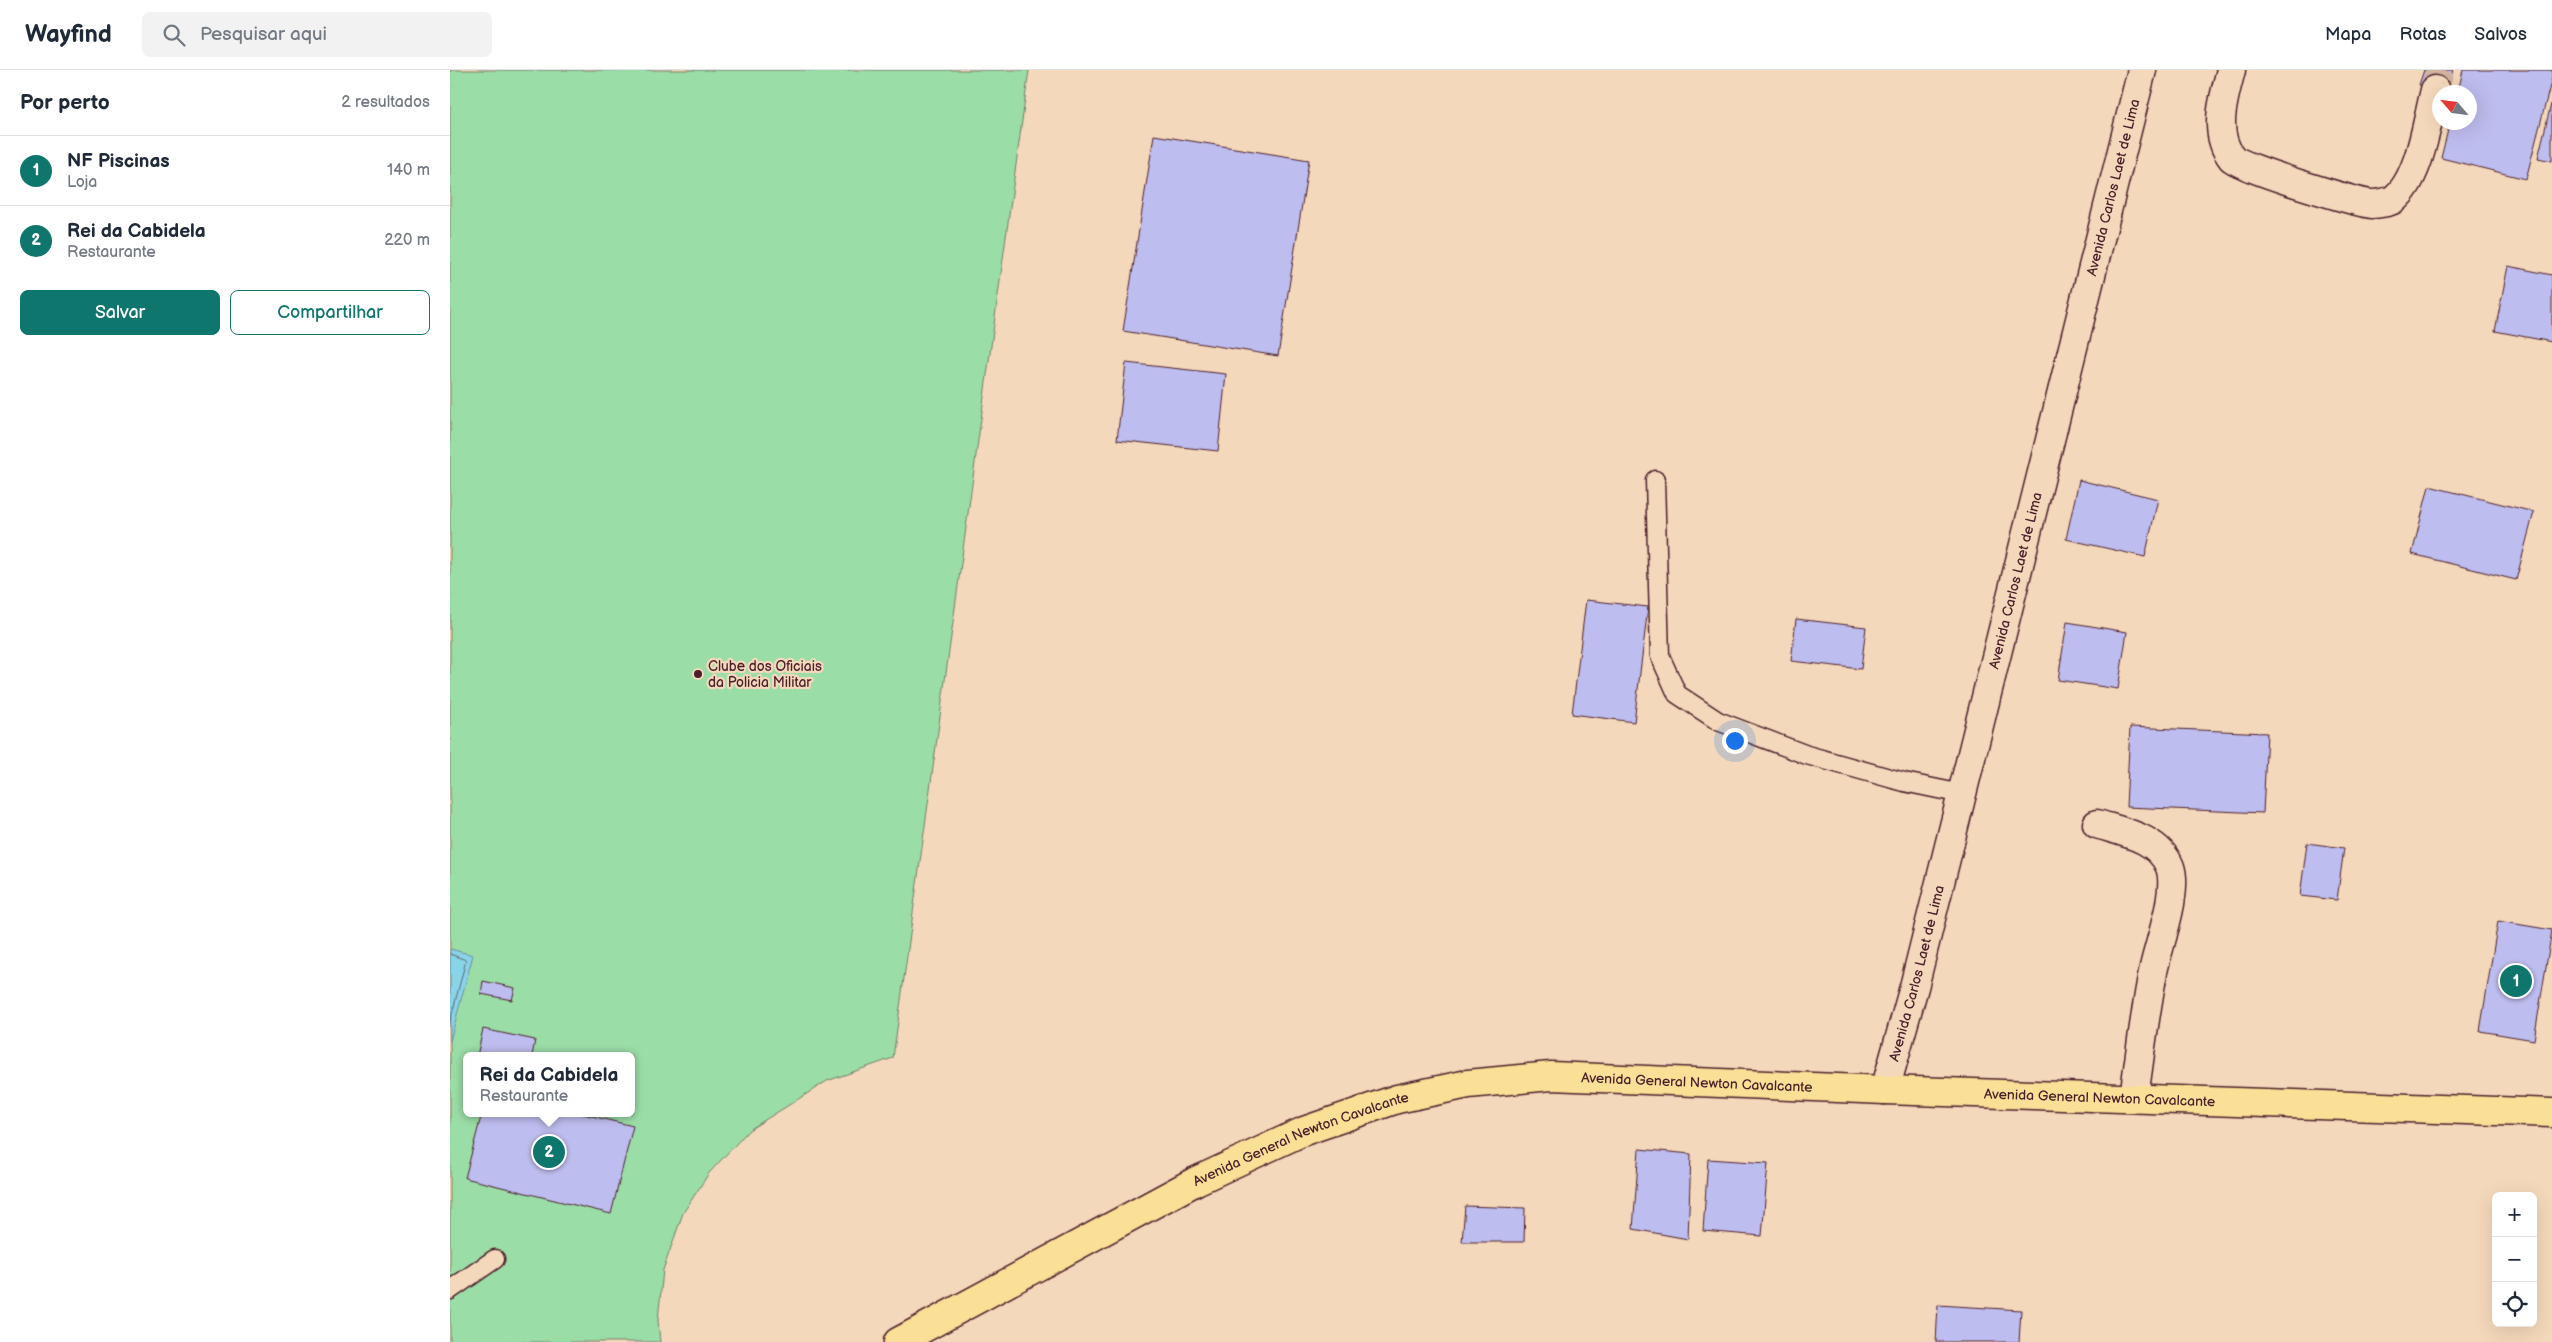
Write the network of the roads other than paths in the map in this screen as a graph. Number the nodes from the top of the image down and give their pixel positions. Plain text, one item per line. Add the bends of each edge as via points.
1 (2142, 70) edge
2 (2232, 70) edge
3 (2432, 101) tunnel mouth
4 (1654, 480) dead end
5 (1962, 794) junction
6 (2097, 824) dead end
7 (1885, 1090) junction
8 (2134, 1097) junction
9 (2552, 1113) edge
10 (495, 1259) dead end
11 (450, 1290) edge
12 (898, 1342) edge

1 - 5 street, Avenida Carlos Laet de Lima
2 - 3 street via 2221,119 2224,143 2233,159 2257,172 2372,204 2392,200 2407,186
4 - 5 lane via 1660,656 1676,694 1718,721 1807,754 1904,782
5 - 7 street, Avenida Carlos Laet de Lima
6 - 8 street via 2139,837 2158,850 2170,868 2172,894 2153,972
7 - 8 main road, Avenida General Newton Cavalcante
7 - 12 main road, Avenida General Newton Cavalcante via 1551,1076 1468,1084 1397,1099 1304,1131 1196,1181
8 - 9 main road, Avenida General Newton Cavalcante
10 - 11 lane

